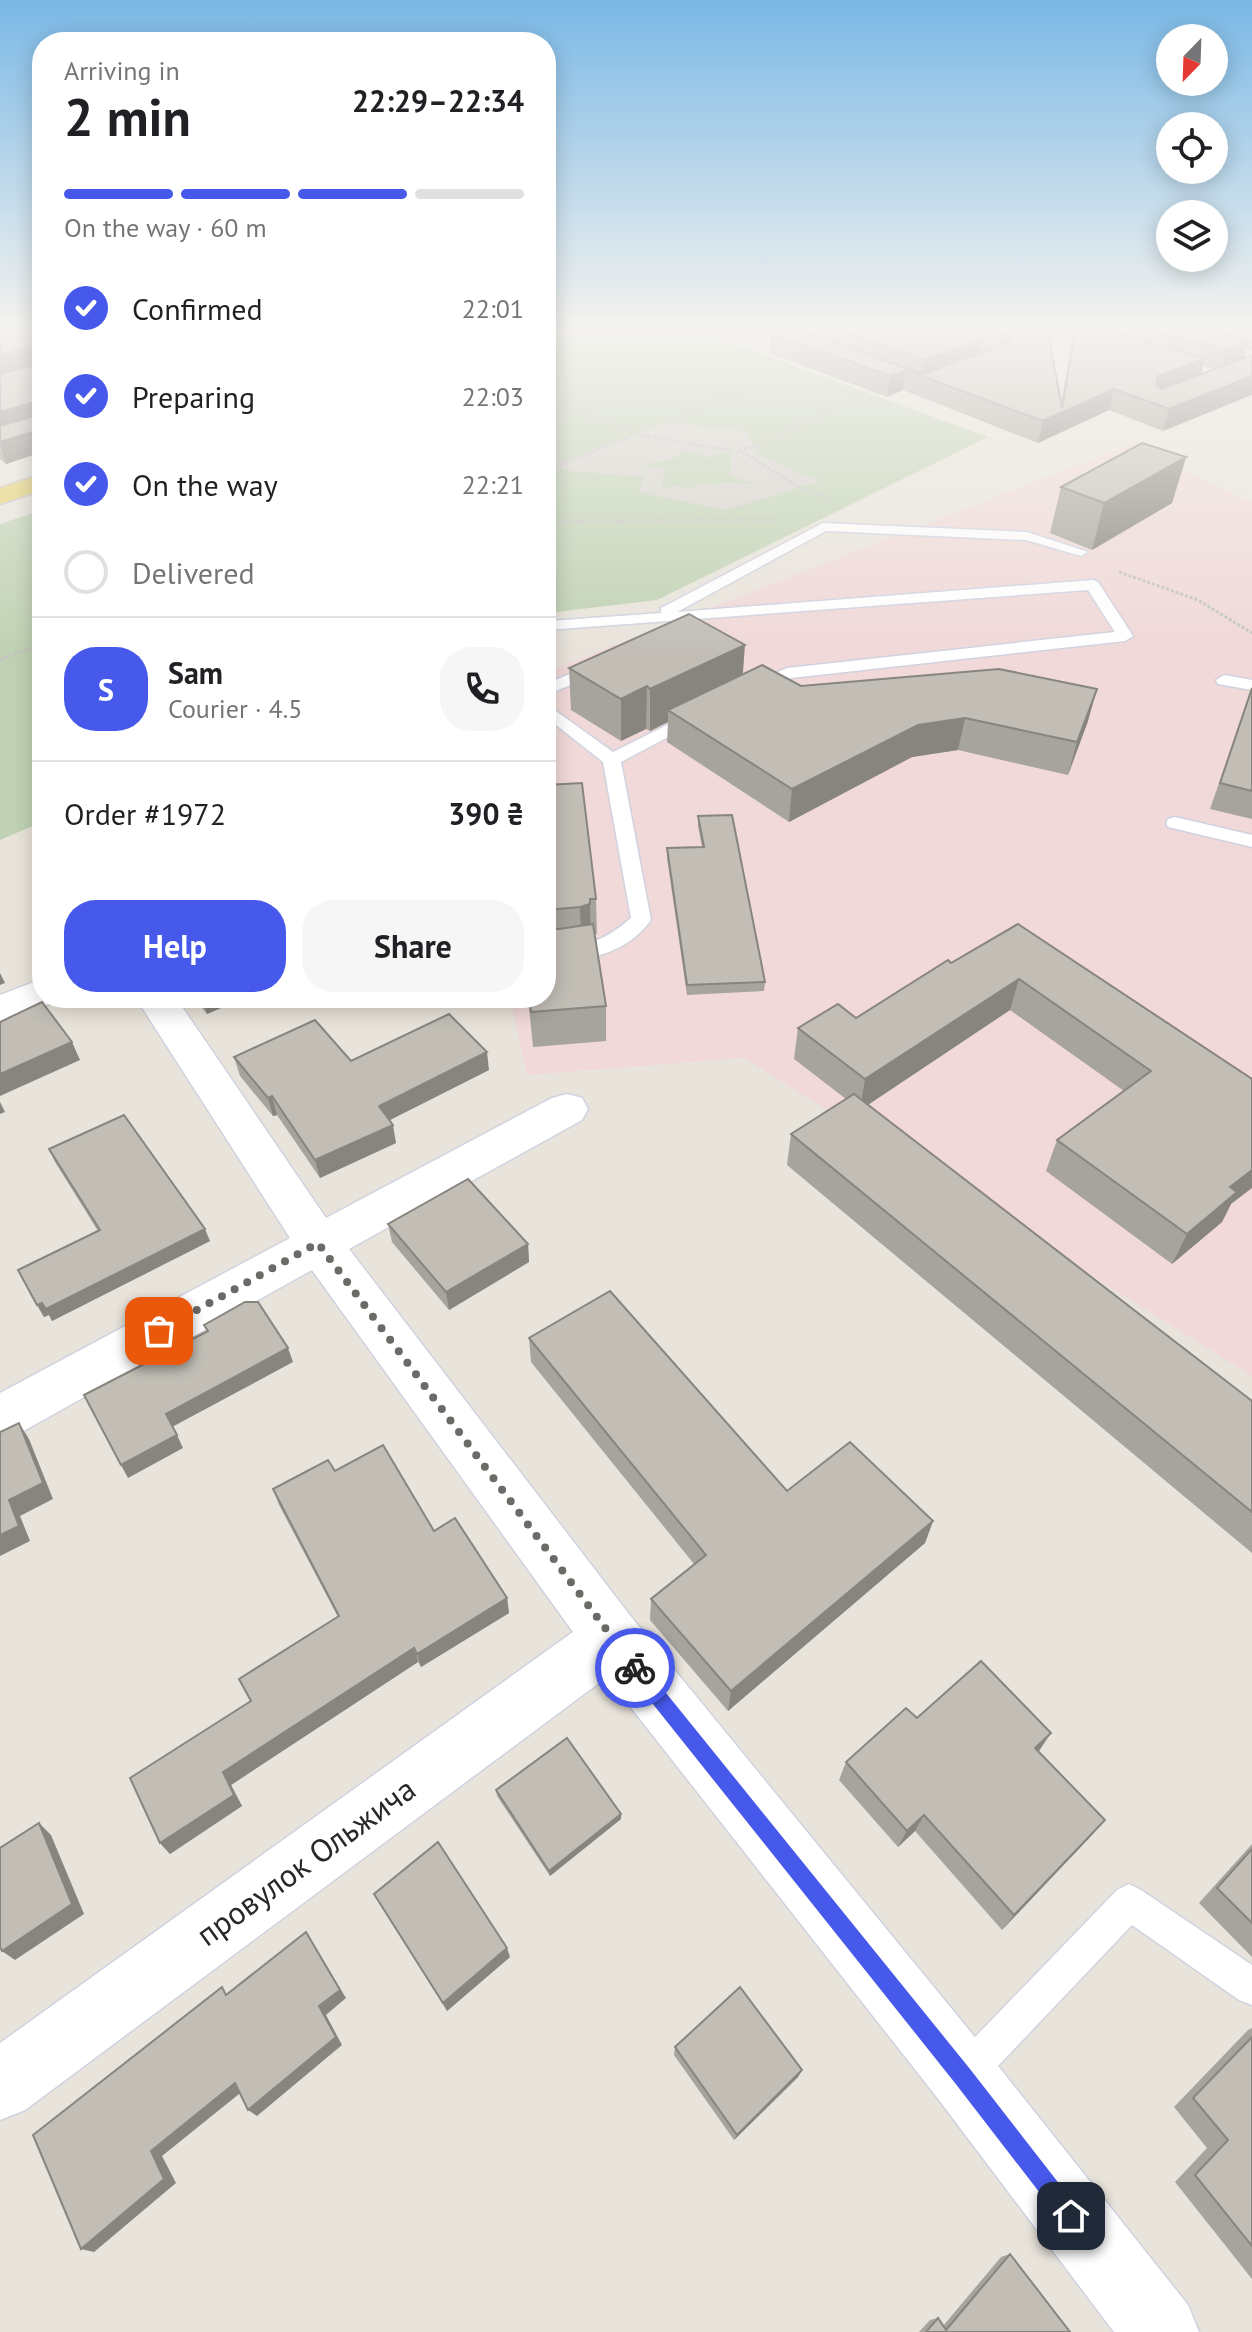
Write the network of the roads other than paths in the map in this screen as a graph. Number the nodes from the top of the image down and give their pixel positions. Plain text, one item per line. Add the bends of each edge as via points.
1 (32, 485) edge
2 (0, 496) edge
3 (1081, 552) edge
4 (658, 616) junction
5 (556, 625) edge
6 (659, 638) edge
7 (617, 658) edge
8 (1224, 680) dead end
9 (556, 685) edge
10 (1252, 685) edge
11 (733, 699) edge
12 (706, 713) edge
13 (556, 717) edge
14 (612, 760) junction
15 (1175, 823) dead end
16 (1252, 841) edge
17 (556, 954) edge
18 (32, 996) edge
19 (163, 1008) edge
20 (0, 1010) edge
21 (567, 1109) dead end
22 (318, 1243) junction
23 (0, 1418) edge
24 (612, 1638) junction
25 (1252, 1987) edge
26 (963, 2076) junction
27 (0, 2085) edge
28 (1161, 2332) edge

1 - 2 main road
3 - 4 lane via 1027,536 823,527
4 - 5 lane
4 - 6 lane
4 - 11 lane via 1093,585 1129,640 787,673
7 - 9 lane
8 - 10 lane
12 - 14 lane
13 - 14 lane
14 - 17 lane via 641,920 591,954
15 - 16 lane
18 - 20 street
19 - 22 street
21 - 22 street
22 - 23 street
22 - 24 street
24 - 26 street
24 - 27 street, провулок Ольжича
25 - 26 lane via 1129,1902
26 - 28 street

